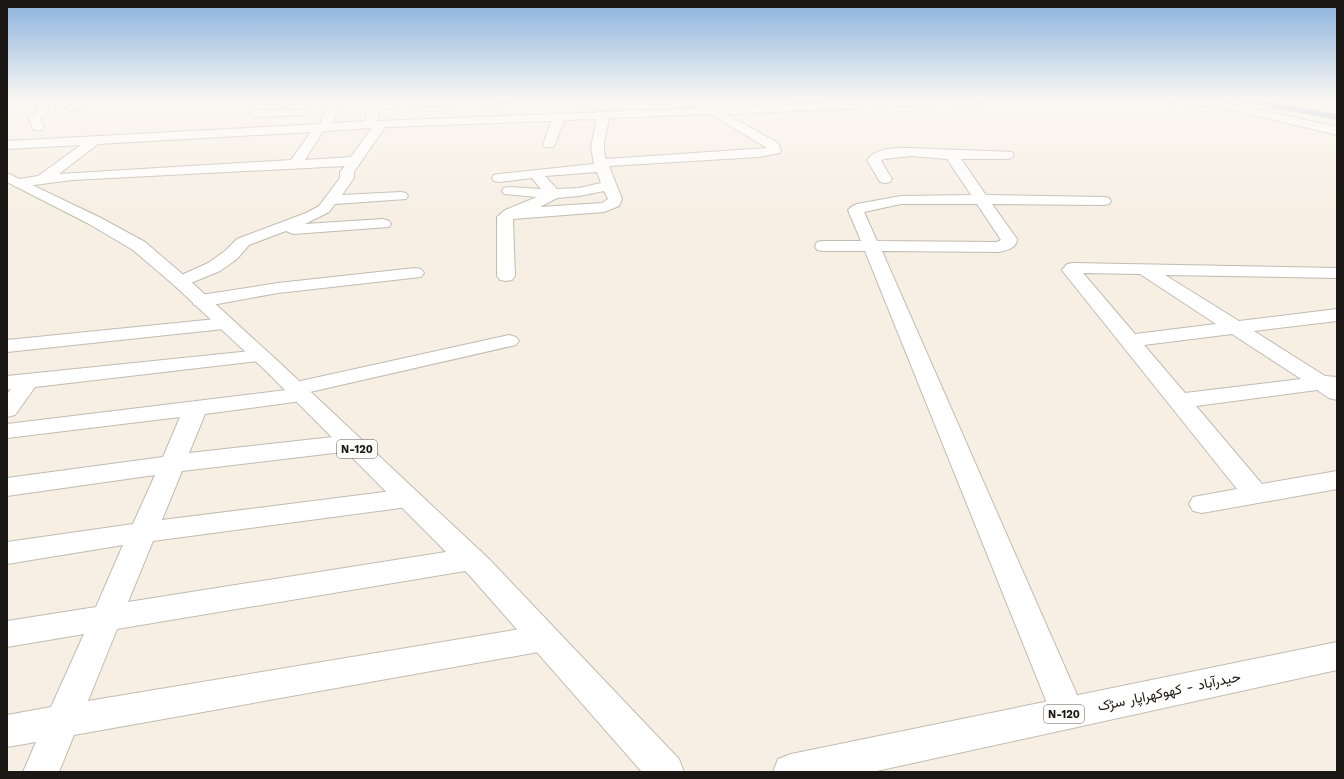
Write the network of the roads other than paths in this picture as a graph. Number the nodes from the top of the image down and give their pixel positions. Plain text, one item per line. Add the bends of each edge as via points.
1 (315, 136) edge
2 (369, 136) edge
3 (552, 136) edge
4 (597, 136) edge
5 (756, 136) edge
6 (252, 137) edge
7 (95, 140) junction
8 (549, 144) dead end
9 (7, 145) edge
10 (951, 155) junction
11 (1006, 155) dead end
12 (186, 156) dead end
13 (355, 161) junction
14 (295, 164) junction
15 (602, 165) junction
16 (172, 170) junction
17 (535, 173) junction
18 (499, 178) dead end
19 (885, 179) dead end
20 (22, 181) edge
21 (610, 185) junction
22 (509, 192) dead end
23 (553, 194) junction
24 (402, 196) dead end
25 (982, 199) junction
26 (331, 200) junction
27 (1104, 201) dead end
28 (510, 213) junction
29 (383, 224) dead end
30 (276, 230) junction
31 (823, 246) dead end
32 (871, 246) junction
33 (1153, 271) junction
34 (415, 273) dead end
35 (1337, 273) edge
36 (506, 276) dead end
37 (181, 282) junction
38 (201, 301) junction
39 (1337, 315) edge
40 (226, 324) junction
41 (1243, 327) junction
42 (509, 341) dead end
43 (1130, 341) junction
44 (7, 346) edge
45 (260, 356) junction
46 (18, 382) edge
47 (1334, 386) edge
48 (298, 392) junction
49 (196, 407) junction
50 (1184, 407) junction
51 (7, 410) edge
52 (7, 431) edge
53 (351, 443) junction
54 (173, 464) junction
55 (1337, 480) edge
56 (7, 487) edge
57 (1256, 494) junction
58 (408, 498) junction
59 (1202, 504) dead end
60 (144, 532) junction
61 (7, 553) edge
62 (471, 559) junction
63 (108, 618) junction
64 (7, 634) edge
65 (544, 638) junction
66 (1337, 656) edge
67 (1068, 713) junction
68 (64, 721) junction
69 (7, 731) edge
70 (41, 772) edge
71 (666, 772) edge
72 (791, 772) edge

1 - 14 main road
2 - 13 main road
3 - 8 main road
4 - 15 main road via 598,156
5 - 15 main road via 773,146 775,150
6 - 7 main road
7 - 9 main road
7 - 20 main road
10 - 11 main road
10 - 19 main road via 910,153 876,157 874,160
10 - 25 main road
12 - 16 main road
13 - 14 main road
13 - 26 main road via 347,172 347,178
14 - 16 main road
15 - 17 main road
15 - 21 main road
16 - 20 main road
17 - 18 main road
17 - 23 main road
20 - 37 main road, N-120 via 139,246
21 - 23 main road via 579,192
21 - 28 main road via 615,199 612,205
22 - 23 main road
23 - 28 main road via 546,200
24 - 26 main road
25 - 27 main road
25 - 32 main road via 901,200 862,207 856,210
25 - 32 main road via 1009,239 1009,243 998,247
26 - 30 main road via 324,209
28 - 36 main road via 505,217
29 - 30 main road
30 - 37 main road via 243,242 231,255 214,267
31 - 32 main road
32 - 67 main road
33 - 35 main road
33 - 41 main road
33 - 43 main road via 1073,268 1071,270
34 - 38 main road via 278,288
37 - 38 main road, N-120
38 - 40 main road, N-120
39 - 41 main road
40 - 44 main road
40 - 45 main road, N-120
41 - 43 main road
41 - 47 main road
42 - 48 main road
43 - 50 main road
45 - 46 main road
45 - 48 main road, N-120
46 - 51 main road
47 - 50 main road
48 - 49 main road
48 - 53 main road, N-120
49 - 52 main road
49 - 54 main road
50 - 57 main road
53 - 54 main road
53 - 58 main road, N-120
54 - 56 main road
54 - 60 main road
55 - 57 main road
57 - 59 main road
58 - 60 main road
58 - 62 main road, N-120
60 - 61 main road
60 - 63 main road
62 - 63 main road
62 - 65 main road, N-120
63 - 64 main road
63 - 68 main road
65 - 68 main road
65 - 71 main road, N-120
66 - 67 main road, حیدرآباد - کھوکھراپار سڑک / N-120
67 - 72 main road, حیدرآباد - کھوکھراپار سڑک / N-120
68 - 69 main road
68 - 70 main road

